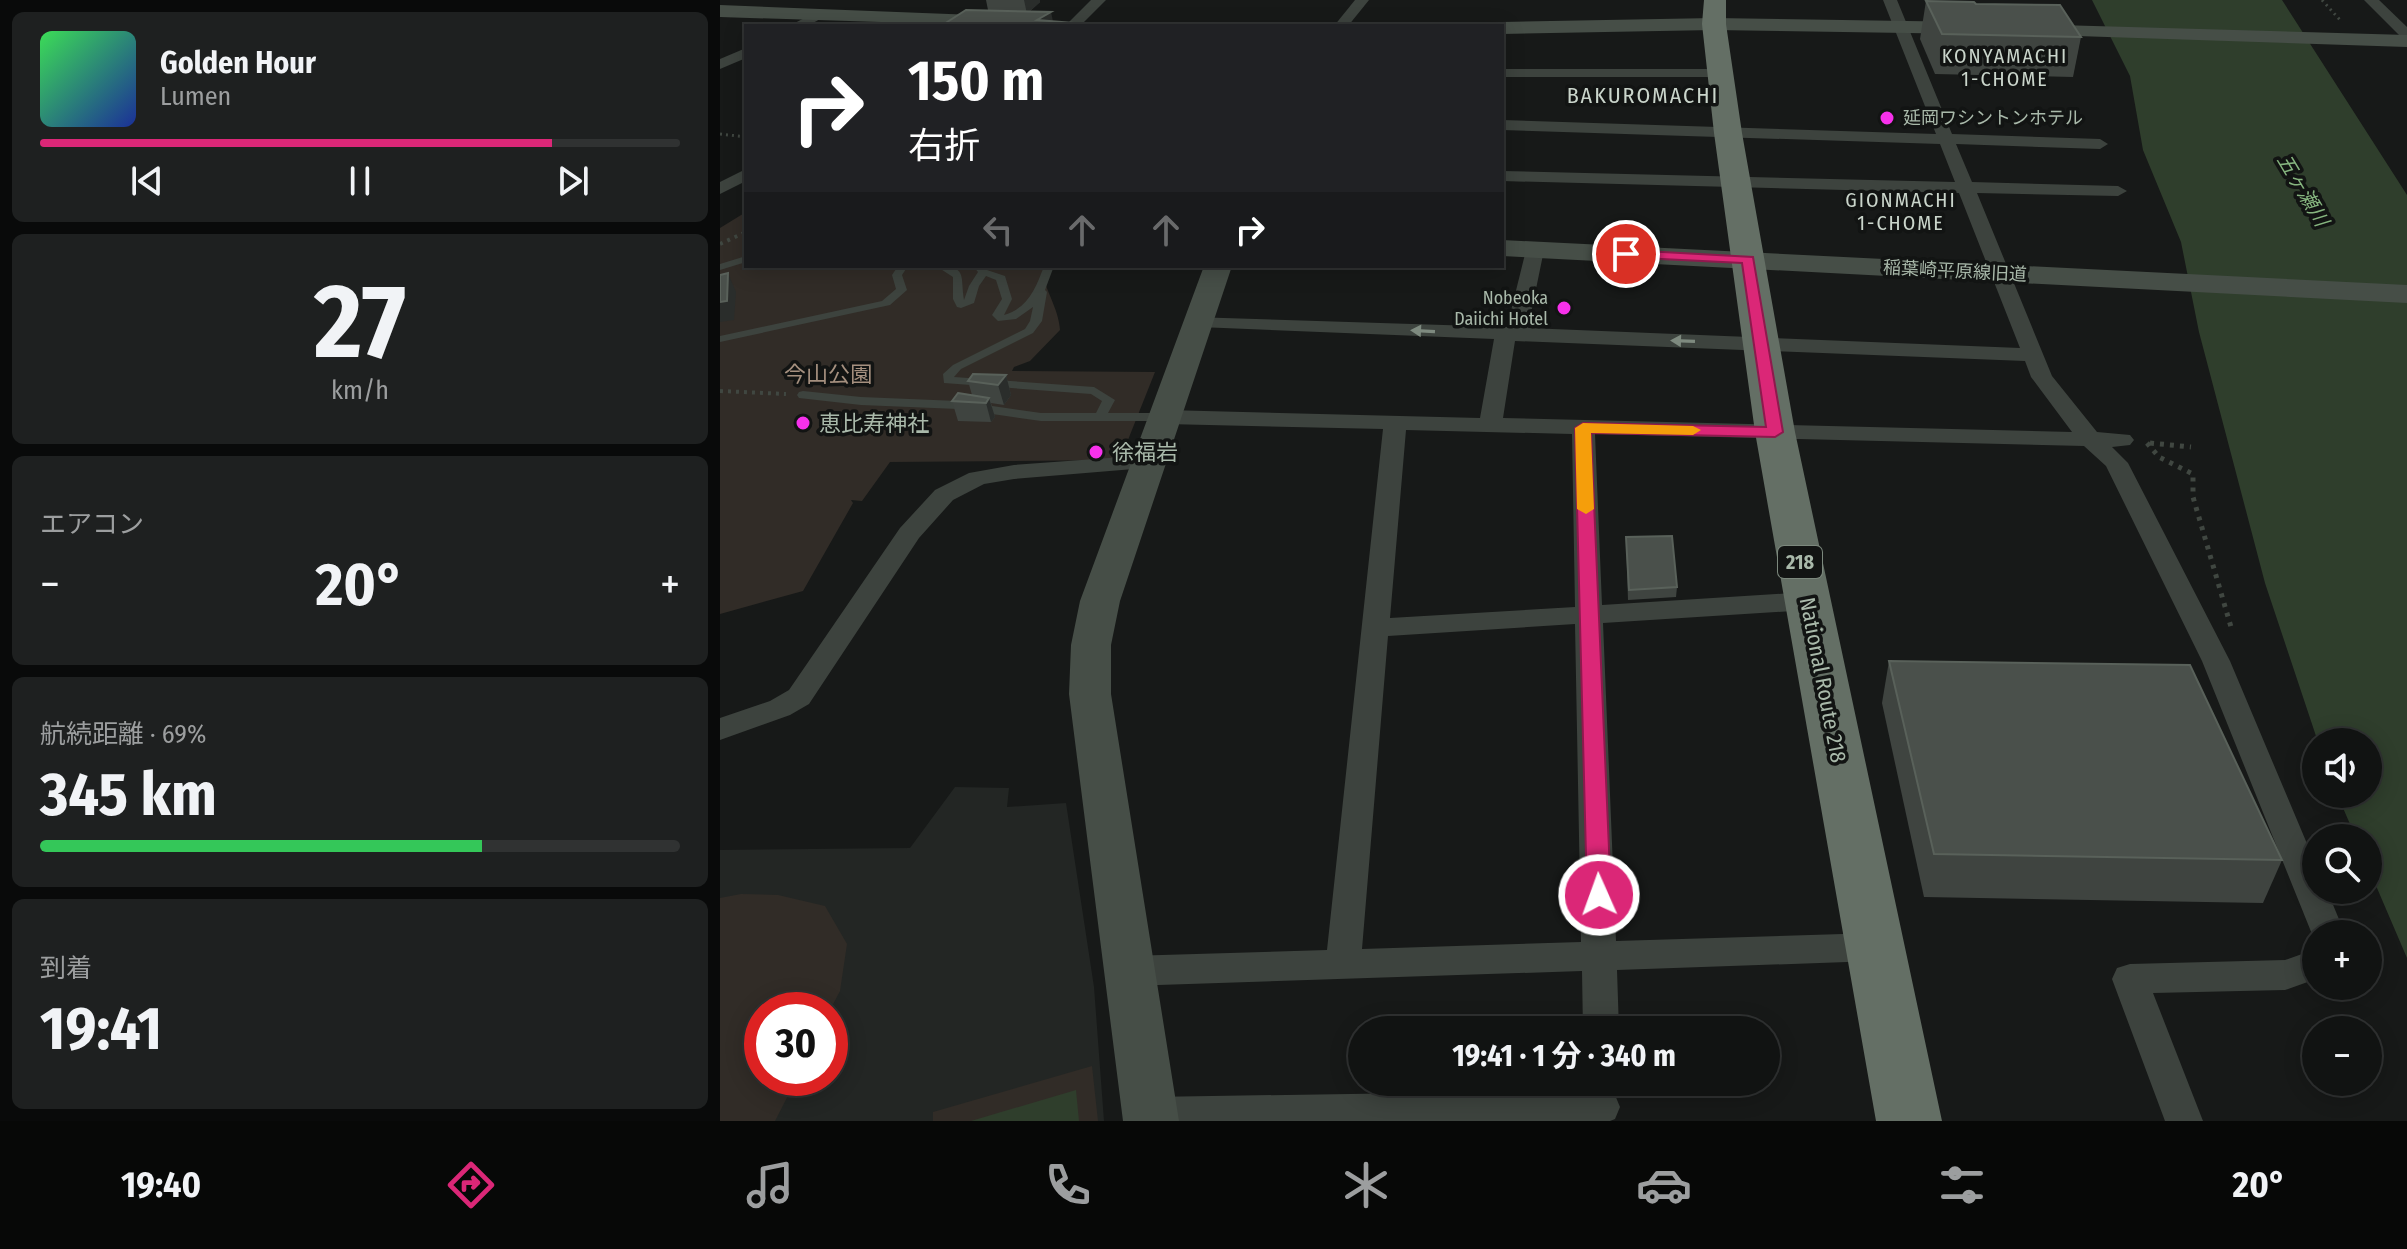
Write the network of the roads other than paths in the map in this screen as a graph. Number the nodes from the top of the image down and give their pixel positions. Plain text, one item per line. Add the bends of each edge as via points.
1 (748, 0) edge
2 (1099, 0) edge
3 (1362, 0) edge
4 (1890, 0) edge
5 (2371, 0) edge
6 (725, 11) edge
7 (1715, 12) edge
8 (818, 15) junction
9 (1018, 23) edge
10 (800, 24) edge
11 (973, 24) edge
12 (1074, 24) edge
13 (1343, 24) edge
14 (1901, 27) junction
15 (1504, 28) edge
16 (2407, 38) edge
17 (744, 53) edge
18 (723, 62) edge
19 (744, 65) edge
20 (1504, 73) edge
21 (1720, 73) junction
22 (1504, 125) edge
23 (1728, 133) junction
24 (1947, 139) junction
25 (2100, 144) dead end
26 (1504, 176) edge
27 (1735, 181) junction
28 (1967, 187) junction
29 (2118, 191) dead end
30 (1504, 248) edge
31 (1535, 250) junction
32 (1748, 259) junction
33 (744, 260) edge
34 (720, 267) edge
35 (902, 268) edge
36 (947, 268) edge
37 (1048, 268) edge
38 (1217, 268) edge
39 (981, 269) edge
40 (2002, 273) junction
41 (1042, 292) junction
42 (2407, 294) edge
43 (1199, 321) junction
44 (1510, 335) junction
45 (720, 339) edge
46 (1761, 344) junction
47 (2034, 355) junction
48 (803, 395) road end
49 (1100, 417) junction
50 (1166, 417) junction
51 (1395, 424) junction
52 (1490, 426) junction
53 (1583, 428) junction
54 (1775, 432) junction
55 (2088, 437) junction
56 (2122, 440) road end
57 (1150, 462) junction
58 (1808, 601) junction
59 (1589, 614) junction
60 (1375, 628) junction
61 (720, 729) edge
62 (2322, 920) edge
63 (1875, 947) junction
64 (1601, 958) junction
65 (1343, 965) junction
66 (2302, 969) edge
67 (1128, 971) junction
68 (1601, 1016) edge
69 (1601, 1103) edge
70 (1150, 1118) edge
71 (1909, 1121) edge
72 (2184, 1121) edge

1 - 6 street
2 - 12 street
3 - 13 street
4 - 14 street
5 - 16 street
6 - 8 street
7 - 14 street
7 - 15 street
7 - 21 highway, National Route 218 / 218
8 - 10 street
8 - 11 street
9 - 11 street
14 - 16 street
14 - 24 street
17 - 18 street
18 - 19 street
20 - 21 street
21 - 23 highway, National Route 218 / 218
22 - 23 street
23 - 24 street
23 - 27 highway, National Route 218 / 218
24 - 25 street
24 - 28 street
26 - 27 street
27 - 28 street
27 - 32 highway, National Route 218 / 218
28 - 29 street
28 - 40 street
30 - 31 street, 稲葉崎平原線旧道
31 - 32 street, 稲葉崎平原線旧道
31 - 44 street
32 - 40 street, 稲葉崎平原線旧道
32 - 46 highway, National Route 218 / 218
33 - 34 lane
35 - 45 lane via 897,275 902,290 886,303
36 - 39 lane via 959,278 961,305 970,301
37 - 41 lane
38 - 43 street
39 - 41 lane via 1001,278 1007,299 998,318 1018,314
40 - 42 street, 稲葉崎平原線旧道
40 - 47 street
41 - 49 lane via 1029,331 951,370 948,380 1094,391 1109,400
44 -> 43 street
43 - 50 street
46 -> 44 street
44 - 52 street
46 - 47 street
46 - 54 highway, National Route 218 / 218
47 - 55 street via 2042,377
48 - 49 lane via 958,405 1041,417
49 - 50 lane
50 - 51 street
50 - 57 street
51 - 52 street
51 - 60 street
52 - 53 street
53 - 54 street
53 - 59 street
54 - 55 street
54 - 58 highway, National Route 218 / 218
55 - 56 street
55 - 62 street via 2116,463 2216,661
57 - 61 street via 1014,472 978,478 944,495 909,533 799,697
57 - 67 street via 1100,601 1091,645 1090,694
58 - 59 street
58 - 63 highway, National Route 218 / 218
59 - 60 street
59 - 64 street
60 - 65 street
63 - 64 street
63 - 71 highway, National Route 218 / 218
64 - 65 street
64 - 68 street
65 - 67 street
66 - 72 street via 2285,975 2130,979
67 - 70 street
69 - 70 street

